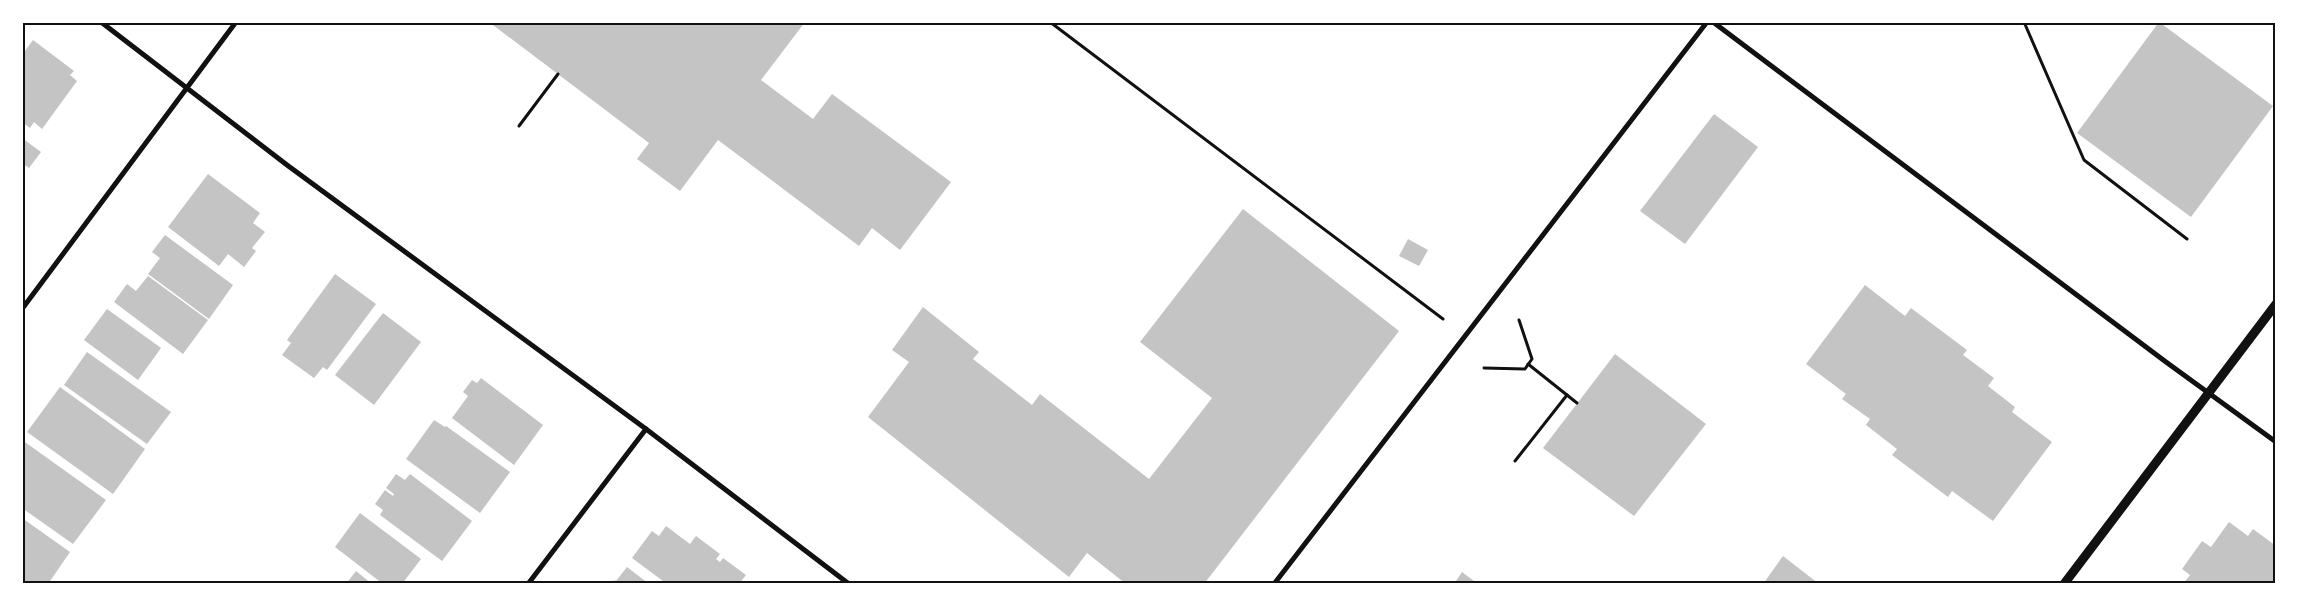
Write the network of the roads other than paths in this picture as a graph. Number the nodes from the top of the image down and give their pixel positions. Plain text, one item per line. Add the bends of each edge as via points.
1 (101, 22) edge
2 (236, 22) edge
3 (1707, 22) edge
4 (1713, 22) edge
5 (188, 87) junction
6 (2276, 304) edge
7 (22, 309) edge
8 (2208, 392) junction
9 (646, 429) junction
10 (2276, 442) edge
11 (528, 584) edge
12 (850, 584) edge
13 (1274, 584) edge
14 (2064, 584) edge

1 - 5 street
2 - 5 street
3 - 13 street
4 - 8 street
5 - 7 street
5 - 9 street via 287,165
6 - 8 street
8 - 10 street
8 - 14 street
9 - 11 street
9 - 12 street

